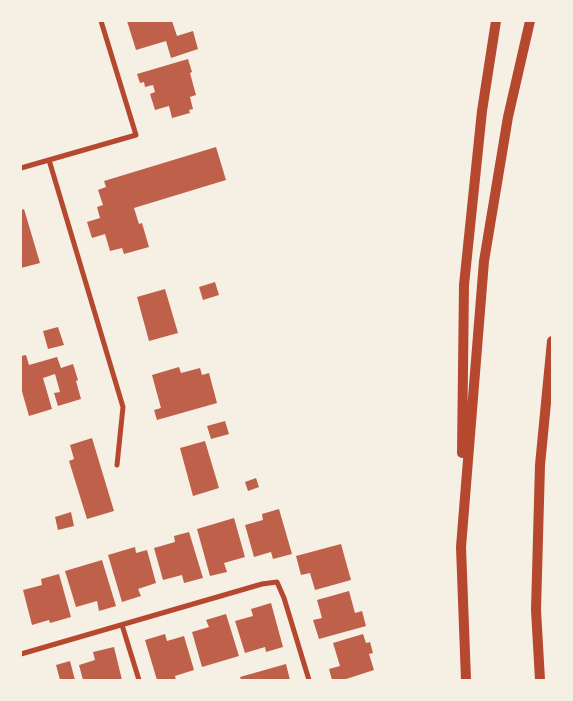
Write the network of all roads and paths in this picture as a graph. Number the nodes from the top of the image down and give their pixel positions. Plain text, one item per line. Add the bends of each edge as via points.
1 (101, 21) edge
2 (496, 21) edge
3 (530, 21) edge
4 (49, 160) junction
5 (21, 168) edge
6 (552, 341) edge
7 (117, 465) dead end
8 (461, 547) junction
9 (122, 625) junction
10 (21, 654) edge
11 (139, 680) edge
12 (309, 680) edge
13 (466, 680) edge
14 (540, 680) edge

1 - 4 street via 136,135
2 - 8 highway via 482,111 464,285
3 - 8 highway via 508,116 484,261
4 - 5 street
4 - 7 street via 123,407
6 - 14 highway via 540,465 536,610
8 - 13 highway
9 - 10 street
9 - 11 street
9 - 12 street via 277,582

